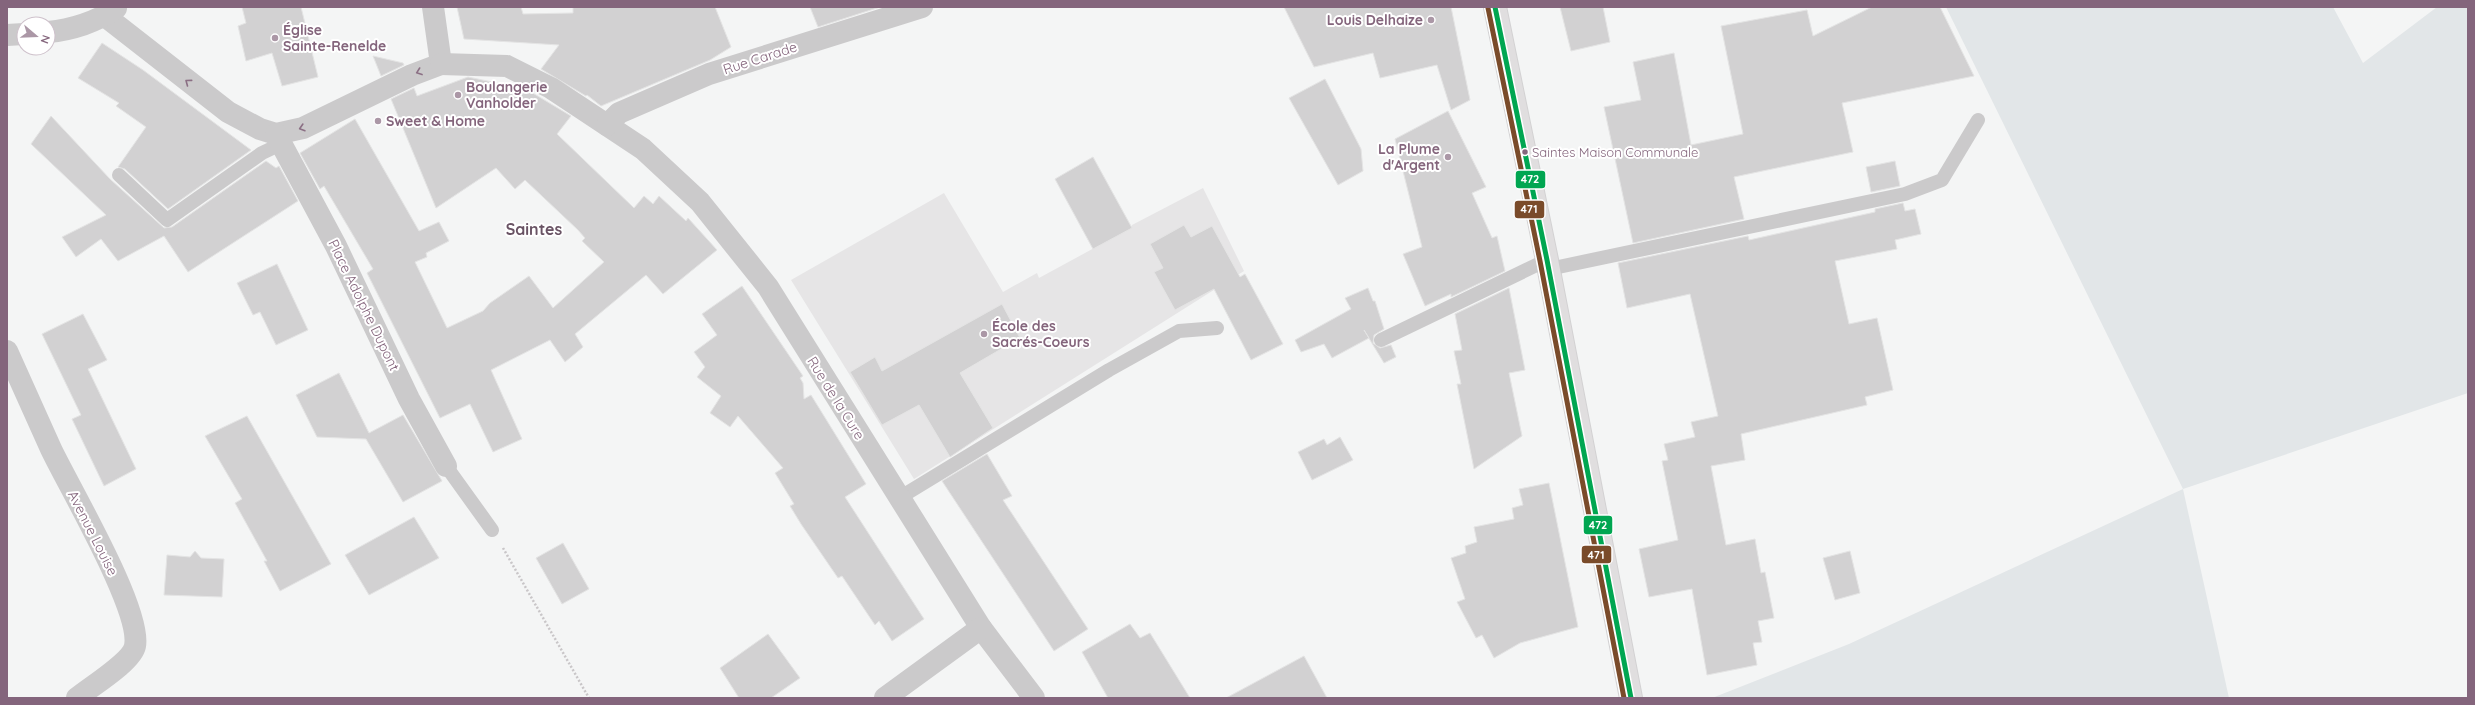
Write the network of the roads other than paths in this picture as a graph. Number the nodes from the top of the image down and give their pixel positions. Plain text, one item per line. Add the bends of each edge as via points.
1 (433, 7) edge
2 (922, 7) edge
3 (1495, 7) edge
4 (111, 12) edge
5 (56, 31) edge
6 (441, 64) junction
7 (1978, 120) dead end
8 (607, 125) junction
9 (278, 139) junction
10 (119, 175) dead end
11 (1548, 264) junction
12 (1217, 328) dead end
13 (1381, 340) dead end
14 (7, 352) edge
15 (446, 466) joint
16 (899, 498) junction
17 (492, 530) road end
18 (981, 628) junction
19 (77, 698) edge
20 (885, 698) edge
21 (1034, 698) edge
22 (1631, 698) edge

1 - 6 street
2 - 8 street, Rue Carade via 709,74 619,113
3 - 11 main road
4 - 5 street
9 -> 4 street via 228,112
6 - 8 street via 508,66 552,88
6 -> 9 street via 412,74
7 - 11 lane via 1942,180 1905,194
8 - 16 street, Rue de la Cure via 643,149 700,202 768,287
9 - 10 lane via 167,220
9 - 15 street, Place Adolphe Dupont via 336,246 409,399
11 - 13 lane
11 - 22 main road
12 - 16 lane via 1179,331 1102,374
14 - 19 street, Avenue Louise via 51,448 116,577 135,627 135,647 128,658
15 - 17 lane
16 - 18 street, Rue de la Cure
18 - 20 street
18 - 21 street, Rue de la Cure

